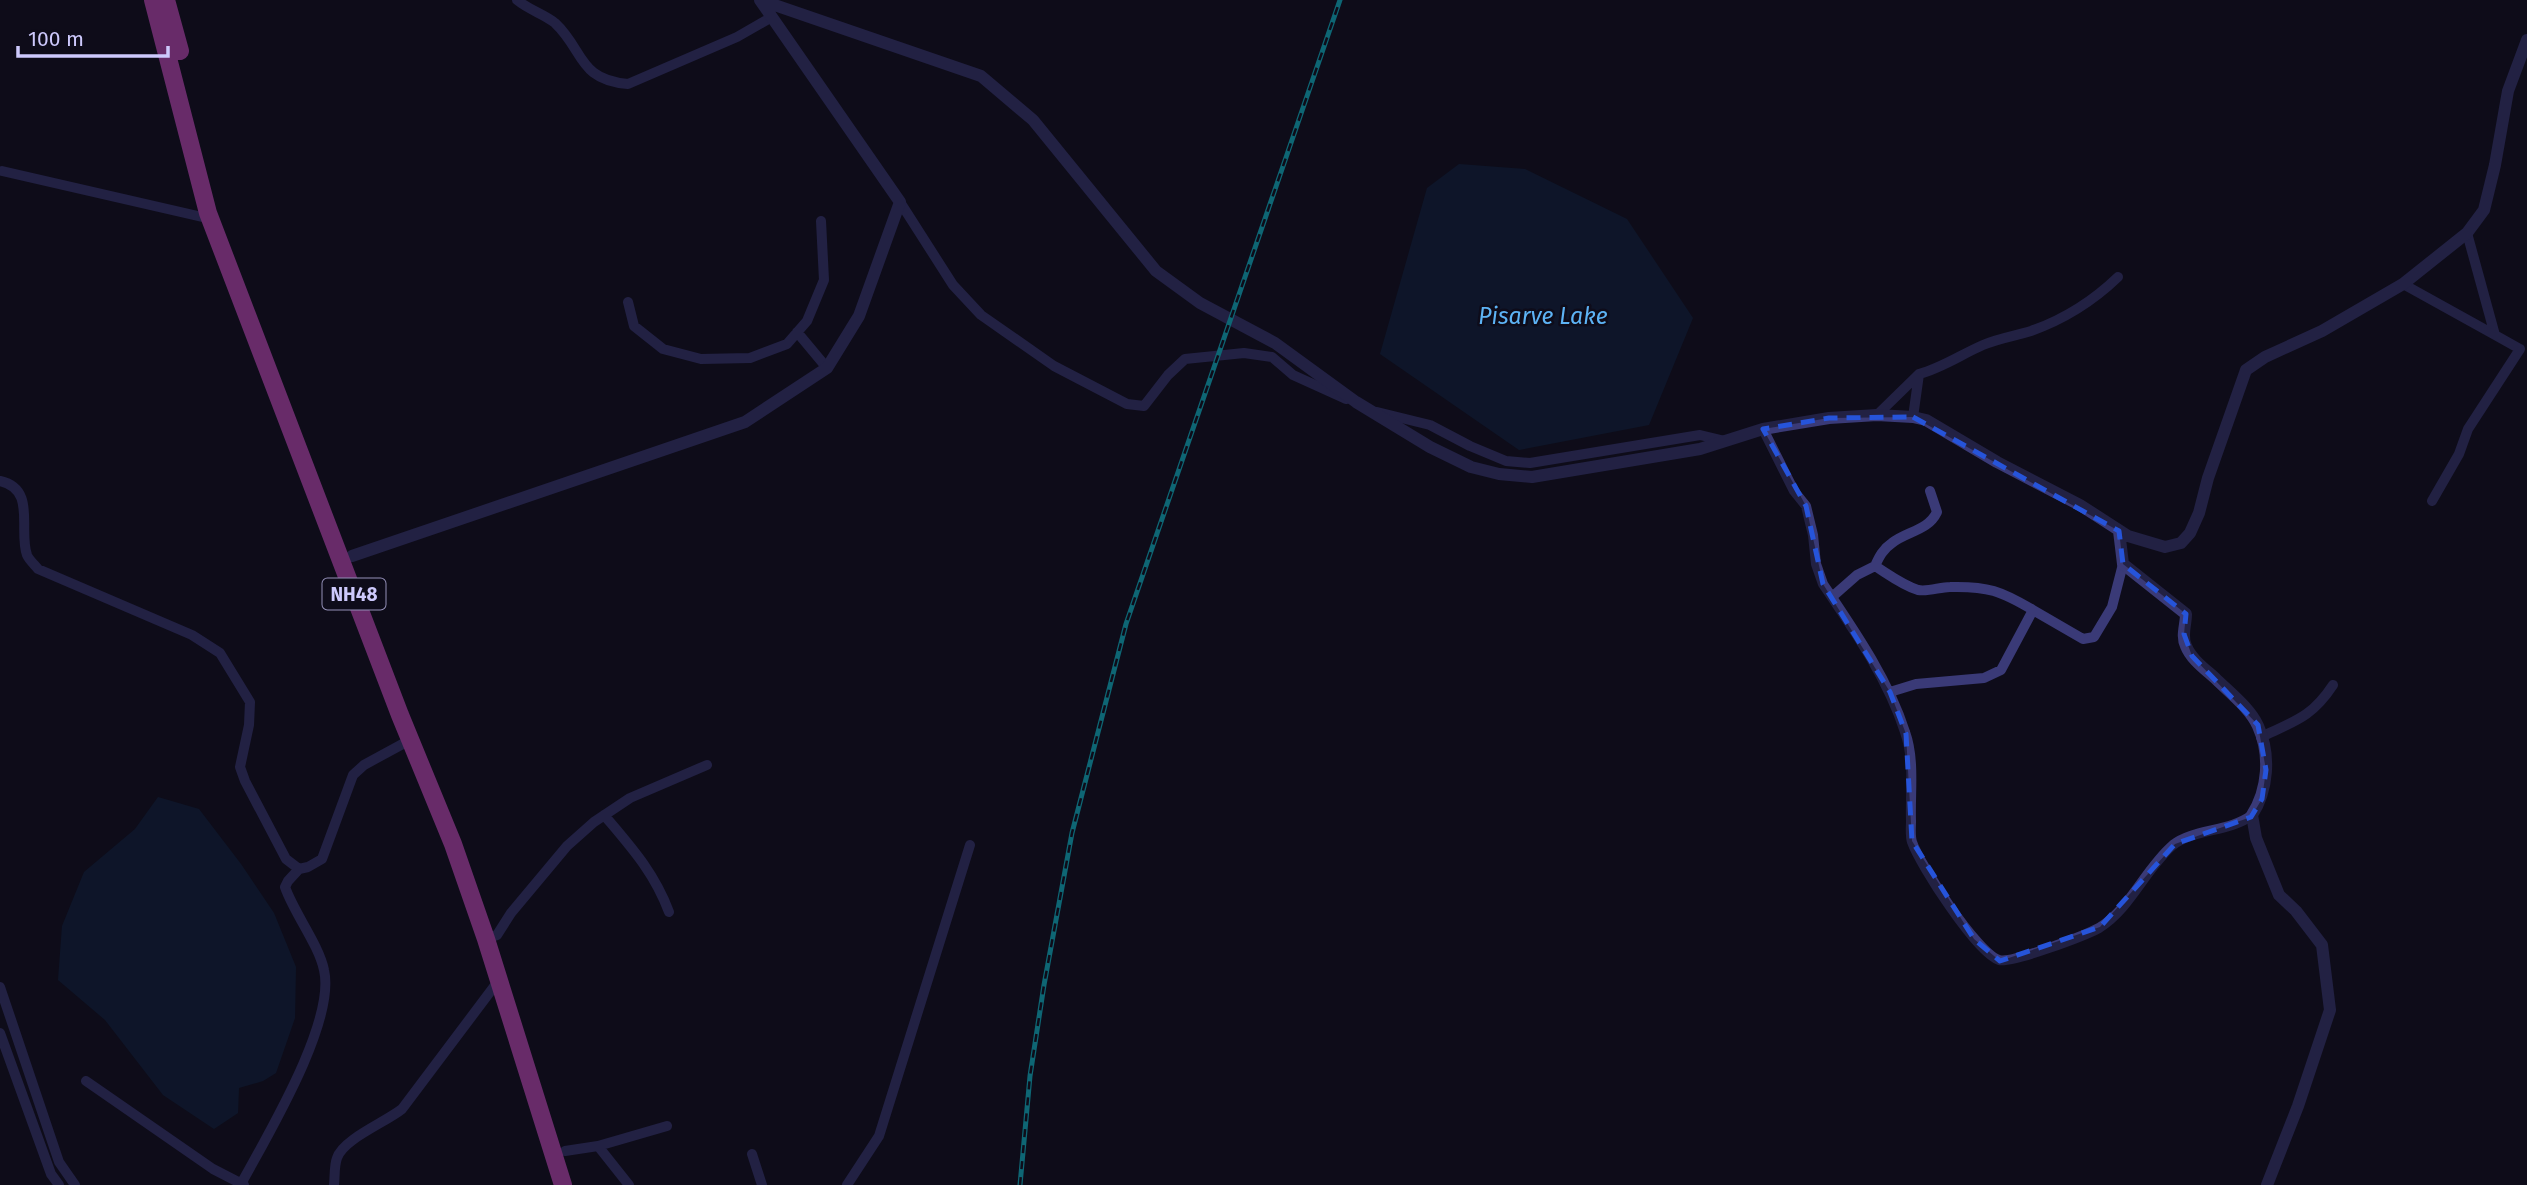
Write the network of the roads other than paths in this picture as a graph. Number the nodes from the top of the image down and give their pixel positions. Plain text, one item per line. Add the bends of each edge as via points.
1 (153, 0) edge
2 (166, 0) edge
3 (517, 0) edge
4 (772, 17) junction
5 (2527, 40) edge
6 (2, 171) dead end
7 (900, 202) junction
8 (211, 219) junction
9 (821, 221) dead end
10 (2468, 233) junction
11 (2118, 277) dead end
12 (2403, 284) junction
13 (628, 302) dead end
14 (797, 332) junction
15 (2495, 335) junction
16 (2524, 350) edge
17 (827, 368) junction
18 (1919, 374) junction
19 (1877, 415) junction
20 (1913, 416) junction
21 (1763, 429) junction
22 (1726, 441) junction
23 (0, 481) edge
24 (1930, 491) dead end
25 (2432, 501) dead end
26 (2119, 531) junction
27 (352, 556) junction
28 (2123, 564) junction
29 (1874, 566) junction
30 (1832, 597) junction
31 (2033, 610) junction
32 (2333, 685) dead end
33 (1890, 692) junction
34 (2261, 737) junction
35 (410, 740) junction
36 (707, 765) dead end
37 (604, 815) junction
38 (2252, 815) junction
39 (970, 845) dead end
40 (299, 869) junction
41 (669, 912) dead end
42 (492, 937) junction
43 (499, 980) junction
44 (0, 987) edge
45 (0, 1033) edge
46 (523, 1036) junction
47 (86, 1081) dead end
48 (667, 1126) dead end
49 (598, 1146) junction
50 (565, 1152) junction
51 (752, 1154) dead end
52 (243, 1184) edge
53 (59, 1185) edge
54 (75, 1185) edge
55 (334, 1185) edge
56 (563, 1185) edge
57 (576, 1185) edge
58 (629, 1185) edge
59 (762, 1185) edge
60 (847, 1185) edge
61 (2267, 1185) edge

1 - 8 highway, NH48
2 - 27 highway, NH48 via 220,209
3 - 4 street via 567,35 591,72 628,84
4 - 7 street
4 - 22 street via 760,0 981,76 1033,120 1156,271 1200,303 1275,343 1356,402 1471,467 1532,477
5 - 10 street via 2508,91 2484,210
6 - 8 street
7 - 17 street via 859,316
7 - 22 street via 953,285 981,315 1054,366 1126,404 1144,406 1185,359 1244,353 1272,357 1293,375 1373,410 1430,425 1506,461 1530,463 1700,435
8 - 35 highway, NH48
9 - 14 street via 824,280 807,321
10 - 12 street
10 - 15 street
11 - 18 street via 2064,318 1984,344
12 - 15 street
12 - 26 street via 2246,370 2199,513 2181,543 2165,547
13 - 14 street via 634,326 663,349 701,359 750,358 786,344
14 - 17 street
15 - 16 street
16 - 25 street via 2468,429
17 - 27 street via 745,422
18 - 19 street
18 - 20 street
19 - 20 street
19 - 21 street
20 - 26 street via 2052,489
21 - 22 street
21 - 30 street via 1806,506 1816,564
23 - 40 street via 20,495 28,557 38,569 192,635 220,653 250,702 240,766 245,781 286,859
24 - 29 street via 1937,512 1934,520 1894,541
26 - 28 street
27 - 42 highway, NH48 via 465,840
28 - 31 street via 2112,607 2094,637 2083,639
28 - 34 street via 2186,614 2185,646 2245,709
29 - 30 street
29 - 31 street via 1921,591 1982,588 2003,592
30 - 33 street
31 - 33 street via 2001,670 1984,678 1916,684
32 - 34 street via 2305,717
33 - 38 street via 1911,760 1912,841 1974,939 2000,961 2100,927 2122,908 2175,844
34 - 38 street via 2266,770 2262,799
35 - 40 street via 353,775 322,859
35 - 42 highway, NH48
36 - 37 street via 630,798
37 - 41 street via 646,864
37 - 42 street via 567,846
38 - 61 street via 2256,838 2279,895 2322,945 2330,1010
39 - 60 street via 879,1136
40 - 52 street via 285,887 324,968 324,1008 292,1090
42 - 43 highway, NH48
42 - 46 highway, NH48
43 - 46 highway, NH48
43 - 55 street via 402,1109 358,1135 337,1155
44 - 54 street via 59,1163
45 - 53 street
46 - 50 highway, NH48
46 - 56 highway, NH48
47 - 52 street via 213,1169
48 - 49 street
49 - 50 street
49 - 58 street
50 - 57 highway, NH48
51 - 59 street

